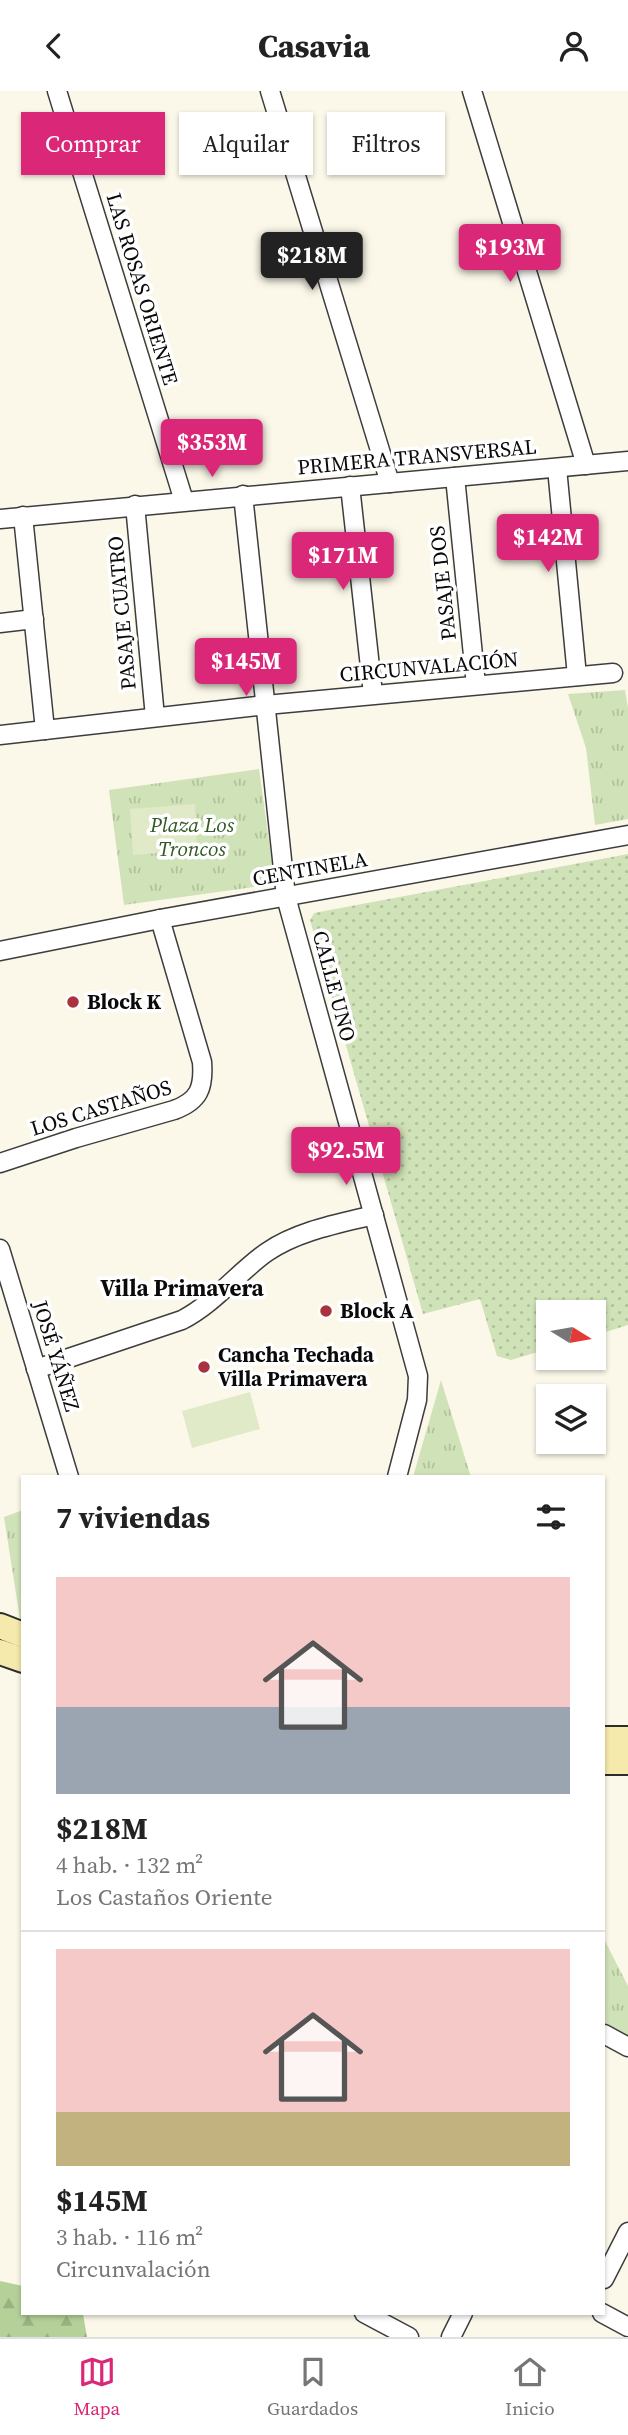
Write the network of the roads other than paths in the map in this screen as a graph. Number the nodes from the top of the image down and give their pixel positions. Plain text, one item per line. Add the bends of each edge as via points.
1 (57, 91) edge
2 (270, 91) edge
3 (472, 91) edge
4 (628, 461) edge
5 (586, 465) junction
6 (557, 468) junction
7 (455, 477) junction
8 (390, 483) junction
9 (351, 486) junction
10 (243, 495) junction
11 (184, 501) junction
12 (135, 505) junction
13 (23, 516) junction
14 (0, 519) edge
15 (34, 619) junction
16 (0, 623) edge
17 (613, 673) dead end
18 (577, 676) junction
19 (476, 685) junction
20 (373, 695) junction
21 (266, 705) junction
22 (155, 717) junction
23 (46, 730) junction
24 (0, 735) edge
25 (628, 835) edge
26 (286, 897) junction
27 (160, 919) junction
28 (0, 951) edge
29 (0, 1163) edge
30 (374, 1215) junction
31 (0, 1249) edge
32 (36, 1369) junction
33 (68, 1475) edge
34 (397, 1475) edge
35 (0, 1626) edge
36 (21, 1634) edge
37 (0, 1652) edge
38 (21, 1659) edge
39 (605, 1739) edge
40 (628, 1739) edge
41 (605, 1762) edge
42 (628, 1762) edge
43 (605, 2034) edge
44 (628, 2046) edge
45 (628, 2232) edge
46 (605, 2277) edge
47 (368, 2315) edge
48 (462, 2315) edge
49 (605, 2315) edge
50 (628, 2327) edge
51 (409, 2337) edge
52 (451, 2337) edge

1 - 11 street, LAS ROSAS ORIENTE
2 - 8 street
3 - 5 street
4 - 5 street, PRIMERA TRANSVERSAL
5 - 6 street, PRIMERA TRANSVERSAL
6 - 7 street, PRIMERA TRANSVERSAL
6 - 18 street
7 - 8 street, PRIMERA TRANSVERSAL
7 - 19 street, PASAJE DOS
8 - 9 street, PRIMERA TRANSVERSAL
9 - 10 street, PRIMERA TRANSVERSAL
9 - 20 street
10 - 11 street, PRIMERA TRANSVERSAL
10 - 21 street, CALLE UNO
11 - 12 street, PRIMERA TRANSVERSAL
12 - 13 street, PRIMERA TRANSVERSAL
12 - 22 street, PASAJE CUATRO
13 - 14 street, PRIMERA TRANSVERSAL
13 - 15 street
15 - 16 street
15 - 23 street
17 - 18 street, CIRCUNVALACIÓN
18 - 19 street, CIRCUNVALACIÓN
19 - 20 street, CIRCUNVALACIÓN
20 - 21 street, CIRCUNVALACIÓN
21 - 22 street, CIRCUNVALACIÓN
21 - 26 street, CALLE UNO
22 - 23 street, CIRCUNVALACIÓN
23 - 24 street, CIRCUNVALACIÓN
25 - 26 street, CENTINELA
26 - 27 street, CENTINELA
26 - 30 street, CALLE UNO
27 - 28 street, CENTINELA
27 - 29 street, LOS CASTAÑOS via 202,1062 203,1077 194,1100
30 - 32 street via 279,1244 183,1320
30 - 34 street, CALLE UNO via 419,1387
31 - 32 street, JOSÉ YÁÑEZ
32 - 33 street, JOSÉ YÁÑEZ
35 - 36 main road
37 - 38 main road
39 - 40 main road
41 - 42 main road
43 - 44 street
45 - 46 street
47 - 51 street
48 - 52 street
49 - 50 street

